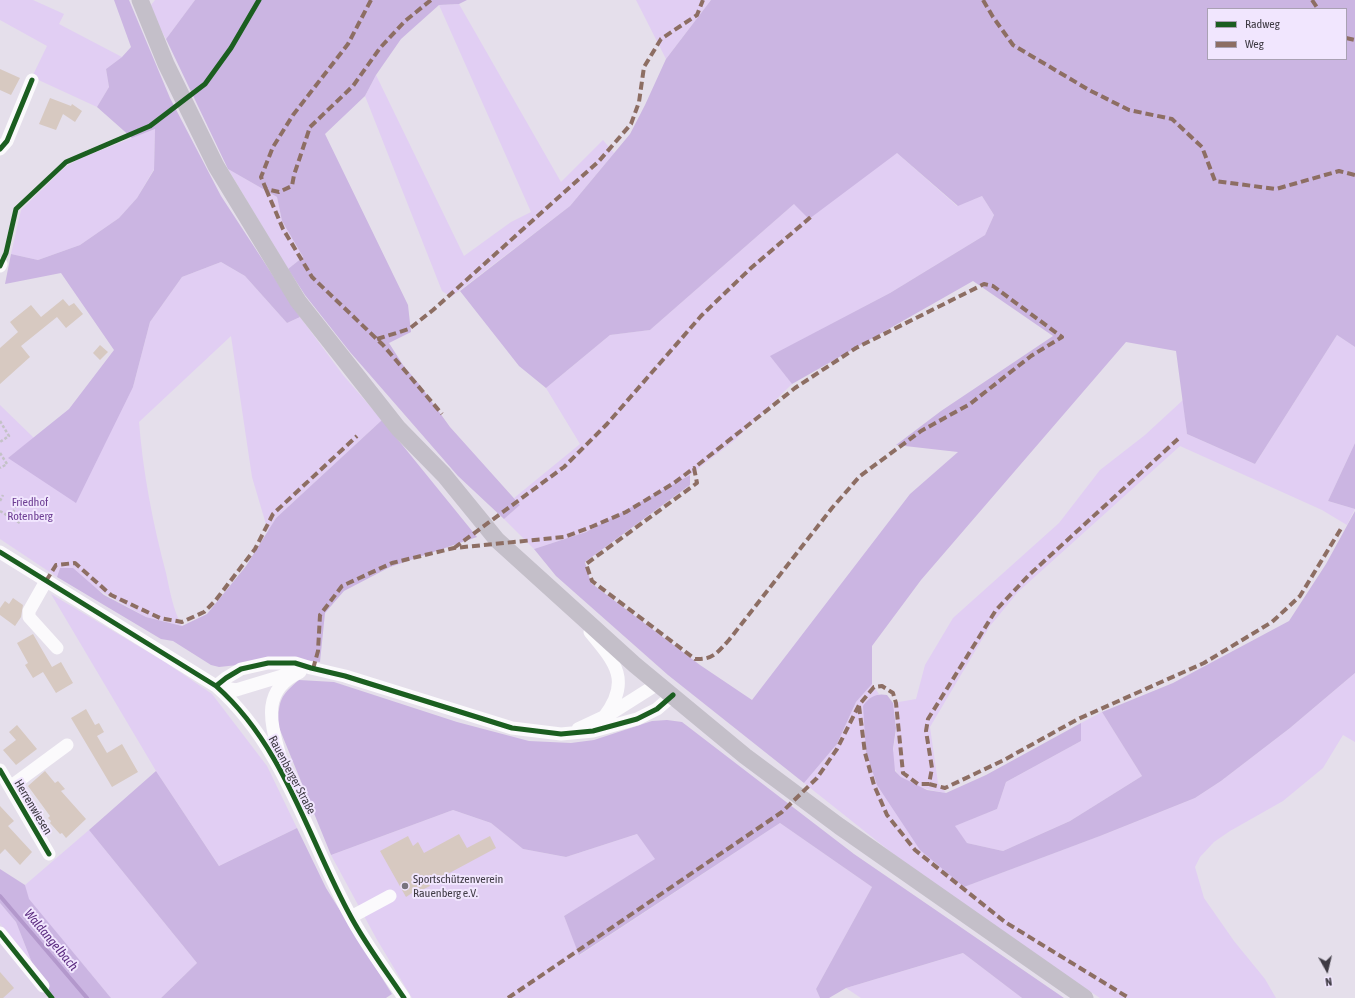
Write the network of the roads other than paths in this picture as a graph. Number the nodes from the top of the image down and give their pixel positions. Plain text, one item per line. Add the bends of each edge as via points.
1 (140, 0) edge
2 (32, 80) dead end
3 (0, 148) edge
4 (0, 552) edge
5 (46, 581) junction
6 (576, 611) junction
7 (57, 648) dead end
8 (306, 670) junction
9 (659, 683) junction
10 (216, 686) junction
11 (673, 695) junction
12 (604, 717) junction
13 (561, 734) junction
14 (67, 745) dead end
15 (0, 770) edge
16 (286, 781) junction
17 (10, 787) junction
18 (49, 854) dead end
19 (390, 896) dead end
20 (351, 917) junction
21 (0, 933) edge
22 (43, 986) dead end
23 (404, 998) edge
24 (1085, 998) edge

1 - 6 main road via 166,64 216,166 298,301 398,428 444,475 497,540
2 - 3 street via 7,141
4 - 5 street, Rauenberger Straße
5 - 7 street via 29,611 29,617
5 - 10 street, Rauenberger Straße
6 - 9 main road via 635,665
6 - 12 street via 579,620 616,666 618,678 615,700
8 - 10 street via 236,690
8 - 10 street via 295,663 253,665 232,674
8 - 13 street via 345,676 512,728
8 - 16 street via 284,681 271,706 272,727
9 - 11 main road
9 - 12 street
10 - 16 street, Rauenberger Straße via 233,701 260,735
11 - 13 street via 657,709 637,718 593,731
11 - 24 main road via 770,775 839,826
12 - 13 street
14 - 17 street, Herrenwiesen
15 - 17 street, Herrenwiesen
16 - 20 street, Rauenberger Straße
17 - 18 street, Herrenwiesen
19 - 20 street
20 - 23 street, Rauenberger Straße
21 - 22 street

